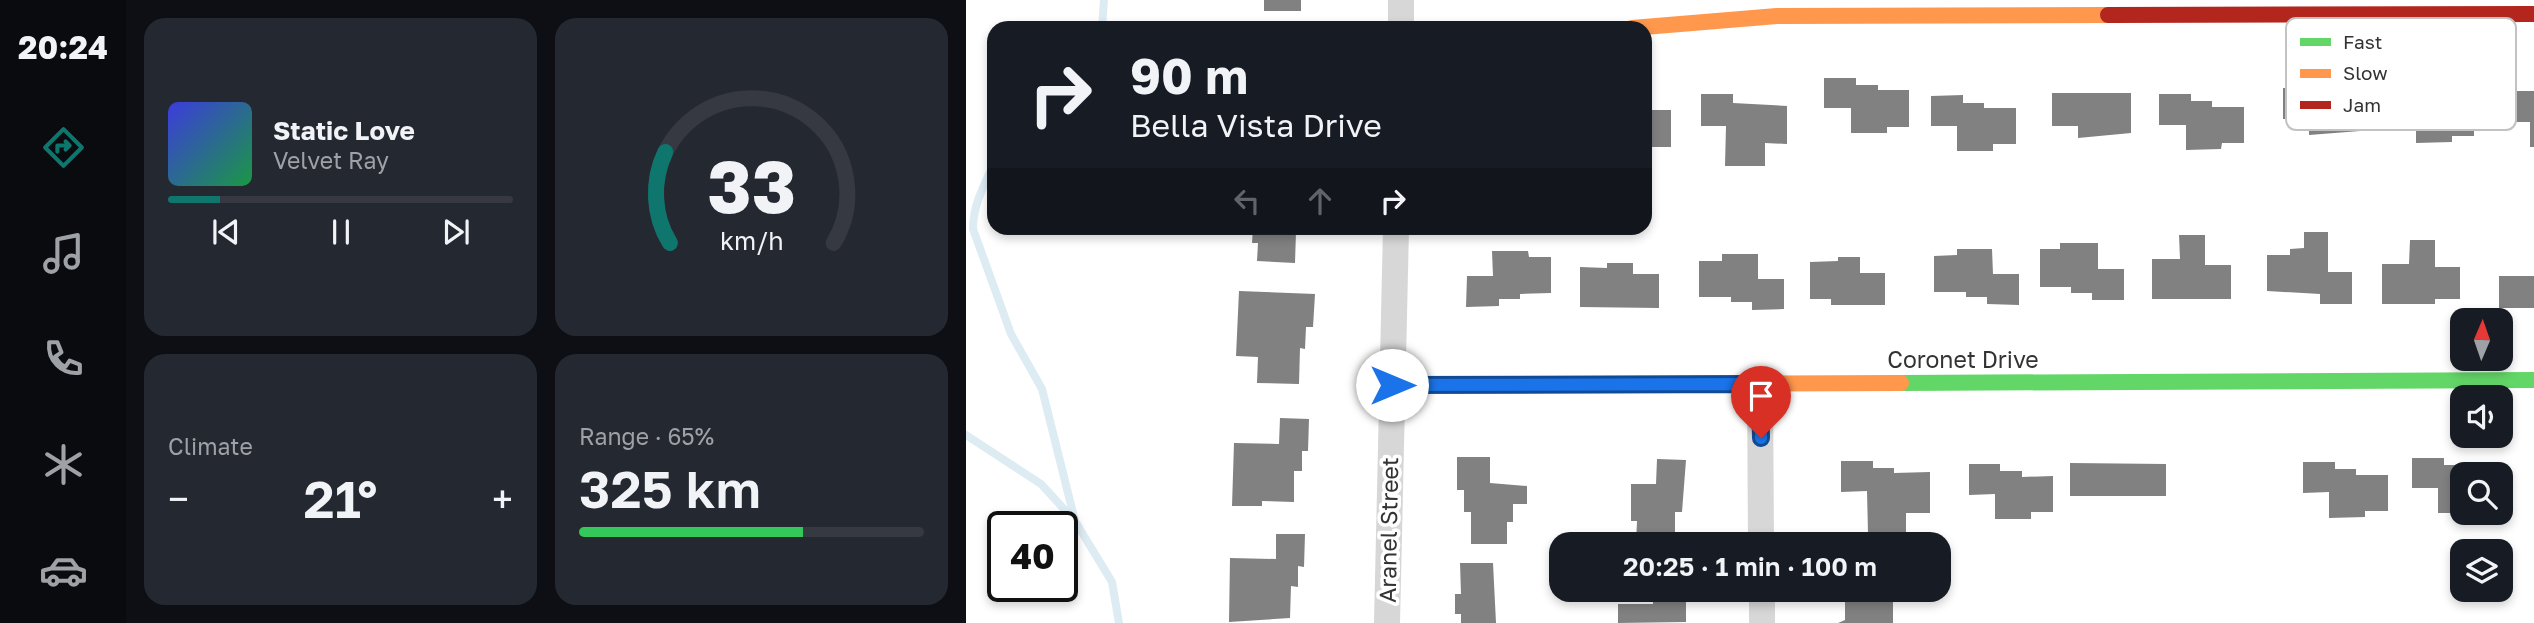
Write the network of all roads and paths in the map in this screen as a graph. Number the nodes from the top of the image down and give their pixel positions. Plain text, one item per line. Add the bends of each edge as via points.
1 (1401, 0) edge
2 (1777, 8) edge
3 (2534, 14) edge
4 (1401, 21) edge
5 (1652, 25) edge
6 (1396, 235) edge
7 (2534, 380) edge
8 (1760, 384) junction
9 (1392, 385) junction
10 (1761, 532) edge
11 (1762, 602) edge
12 (1387, 623) edge
13 (1762, 623) edge

1 - 4 street
2 - 3 street
2 - 5 street
6 - 9 street, Aranel Street
7 - 8 street, Coronet Drive
8 - 9 street, Coronet Drive
8 - 10 street
9 - 12 street, Aranel Street
11 - 13 street

